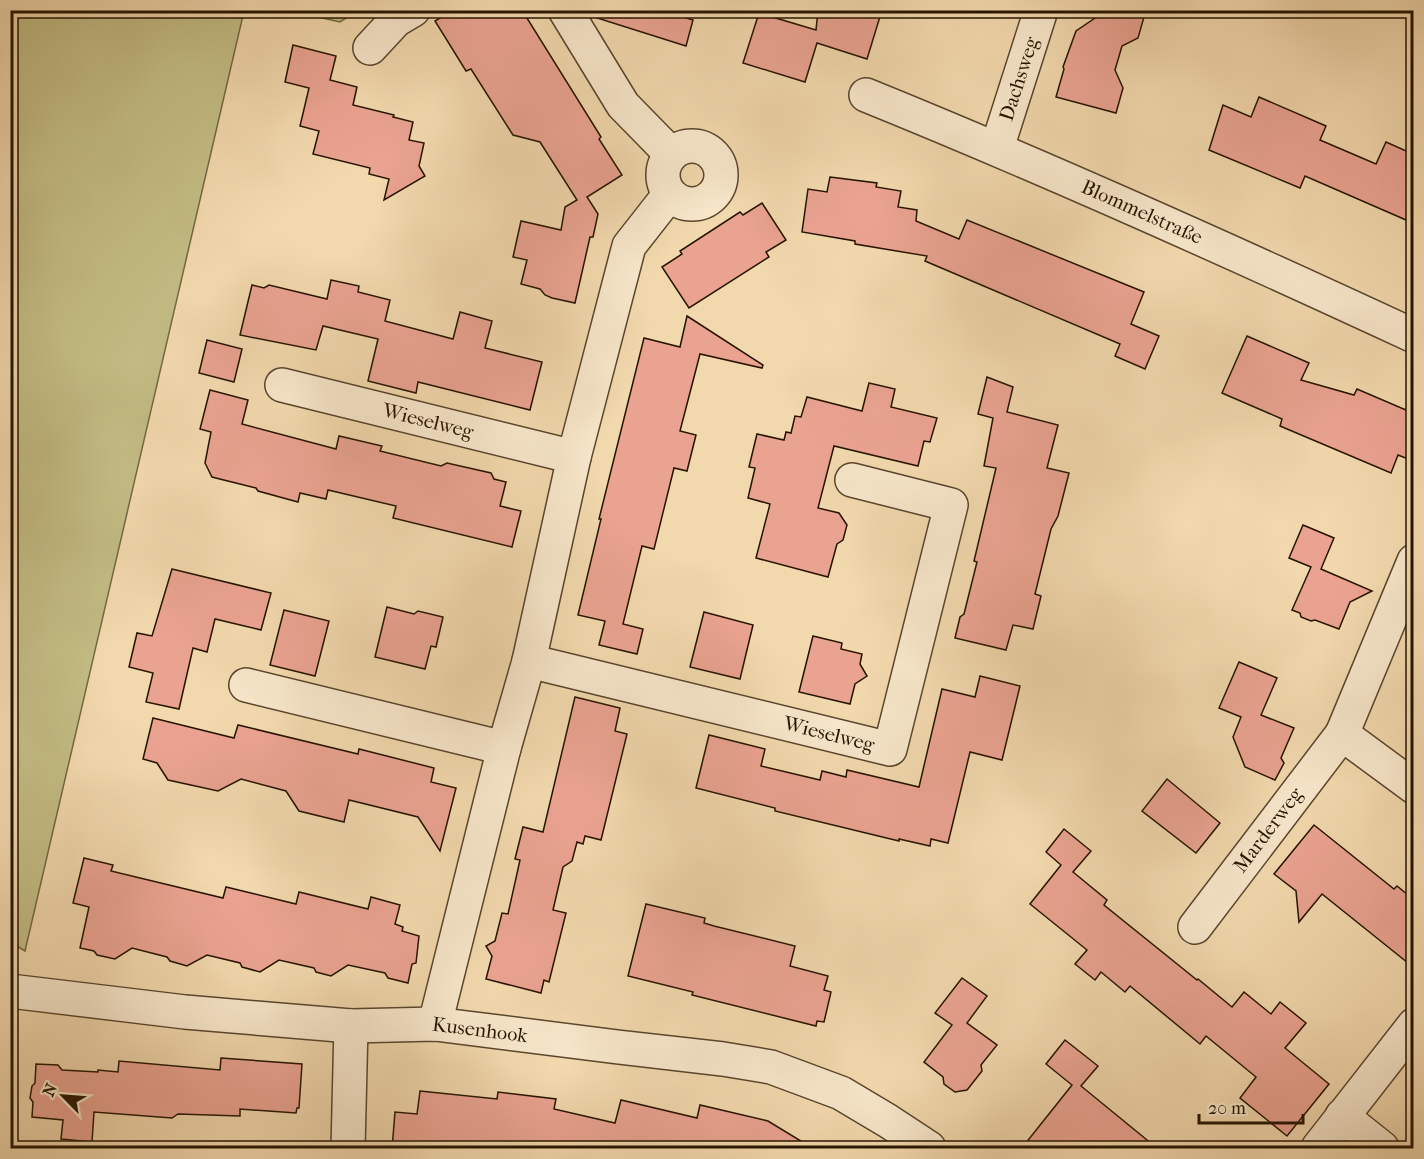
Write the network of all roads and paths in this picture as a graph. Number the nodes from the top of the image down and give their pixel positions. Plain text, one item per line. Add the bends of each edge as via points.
1 (413, 10) edge
2 (564, 10) edge
3 (1041, 10) edge
4 (370, 48) dead end
5 (866, 95) dead end
6 (997, 148) junction
7 (671, 154) junction
8 (669, 195) junction
9 (1413, 336) edge
10 (282, 385) dead end
11 (574, 457) junction
12 (852, 480) dead end
13 (1413, 561) edge
14 (529, 661) junction
15 (246, 685) dead end
16 (1342, 734) junction
17 (504, 747) junction
18 (1413, 787) edge
19 (1195, 927) dead end
20 (10, 991) edge
21 (435, 1024) junction
22 (1413, 1025) edge
23 (351, 1026) junction
24 (1342, 1116) junction
25 (348, 1149) edge
26 (929, 1149) edge
27 (1318, 1149) edge
28 (1382, 1149) edge

1 - 4 street via 396,20
2 - 7 street via 623,105
3 - 6 street, Dachsweg
5 - 6 street, Blommelstraße
6 - 9 street, Blommelstraße
7 - 8 street via 662,170
7 - 8 street via 688,146 706,149 719,164 720,176 716,192 699,203 680,202
8 - 11 street via 629,246
10 - 11 street, Wieselweg
11 - 14 street
12 - 14 street, Wieselweg via 951,505 890,748
13 - 16 street, Marderweg
14 - 17 street
15 - 17 street
16 - 18 street
16 - 19 street, Marderweg
17 - 21 street
20 - 23 street, Kusenhook via 185,1012
21 - 23 street, Kusenhook
21 - 26 street, Kusenhook via 771,1067 841,1094
22 - 24 street
23 - 25 street
24 - 27 street
24 - 28 street

